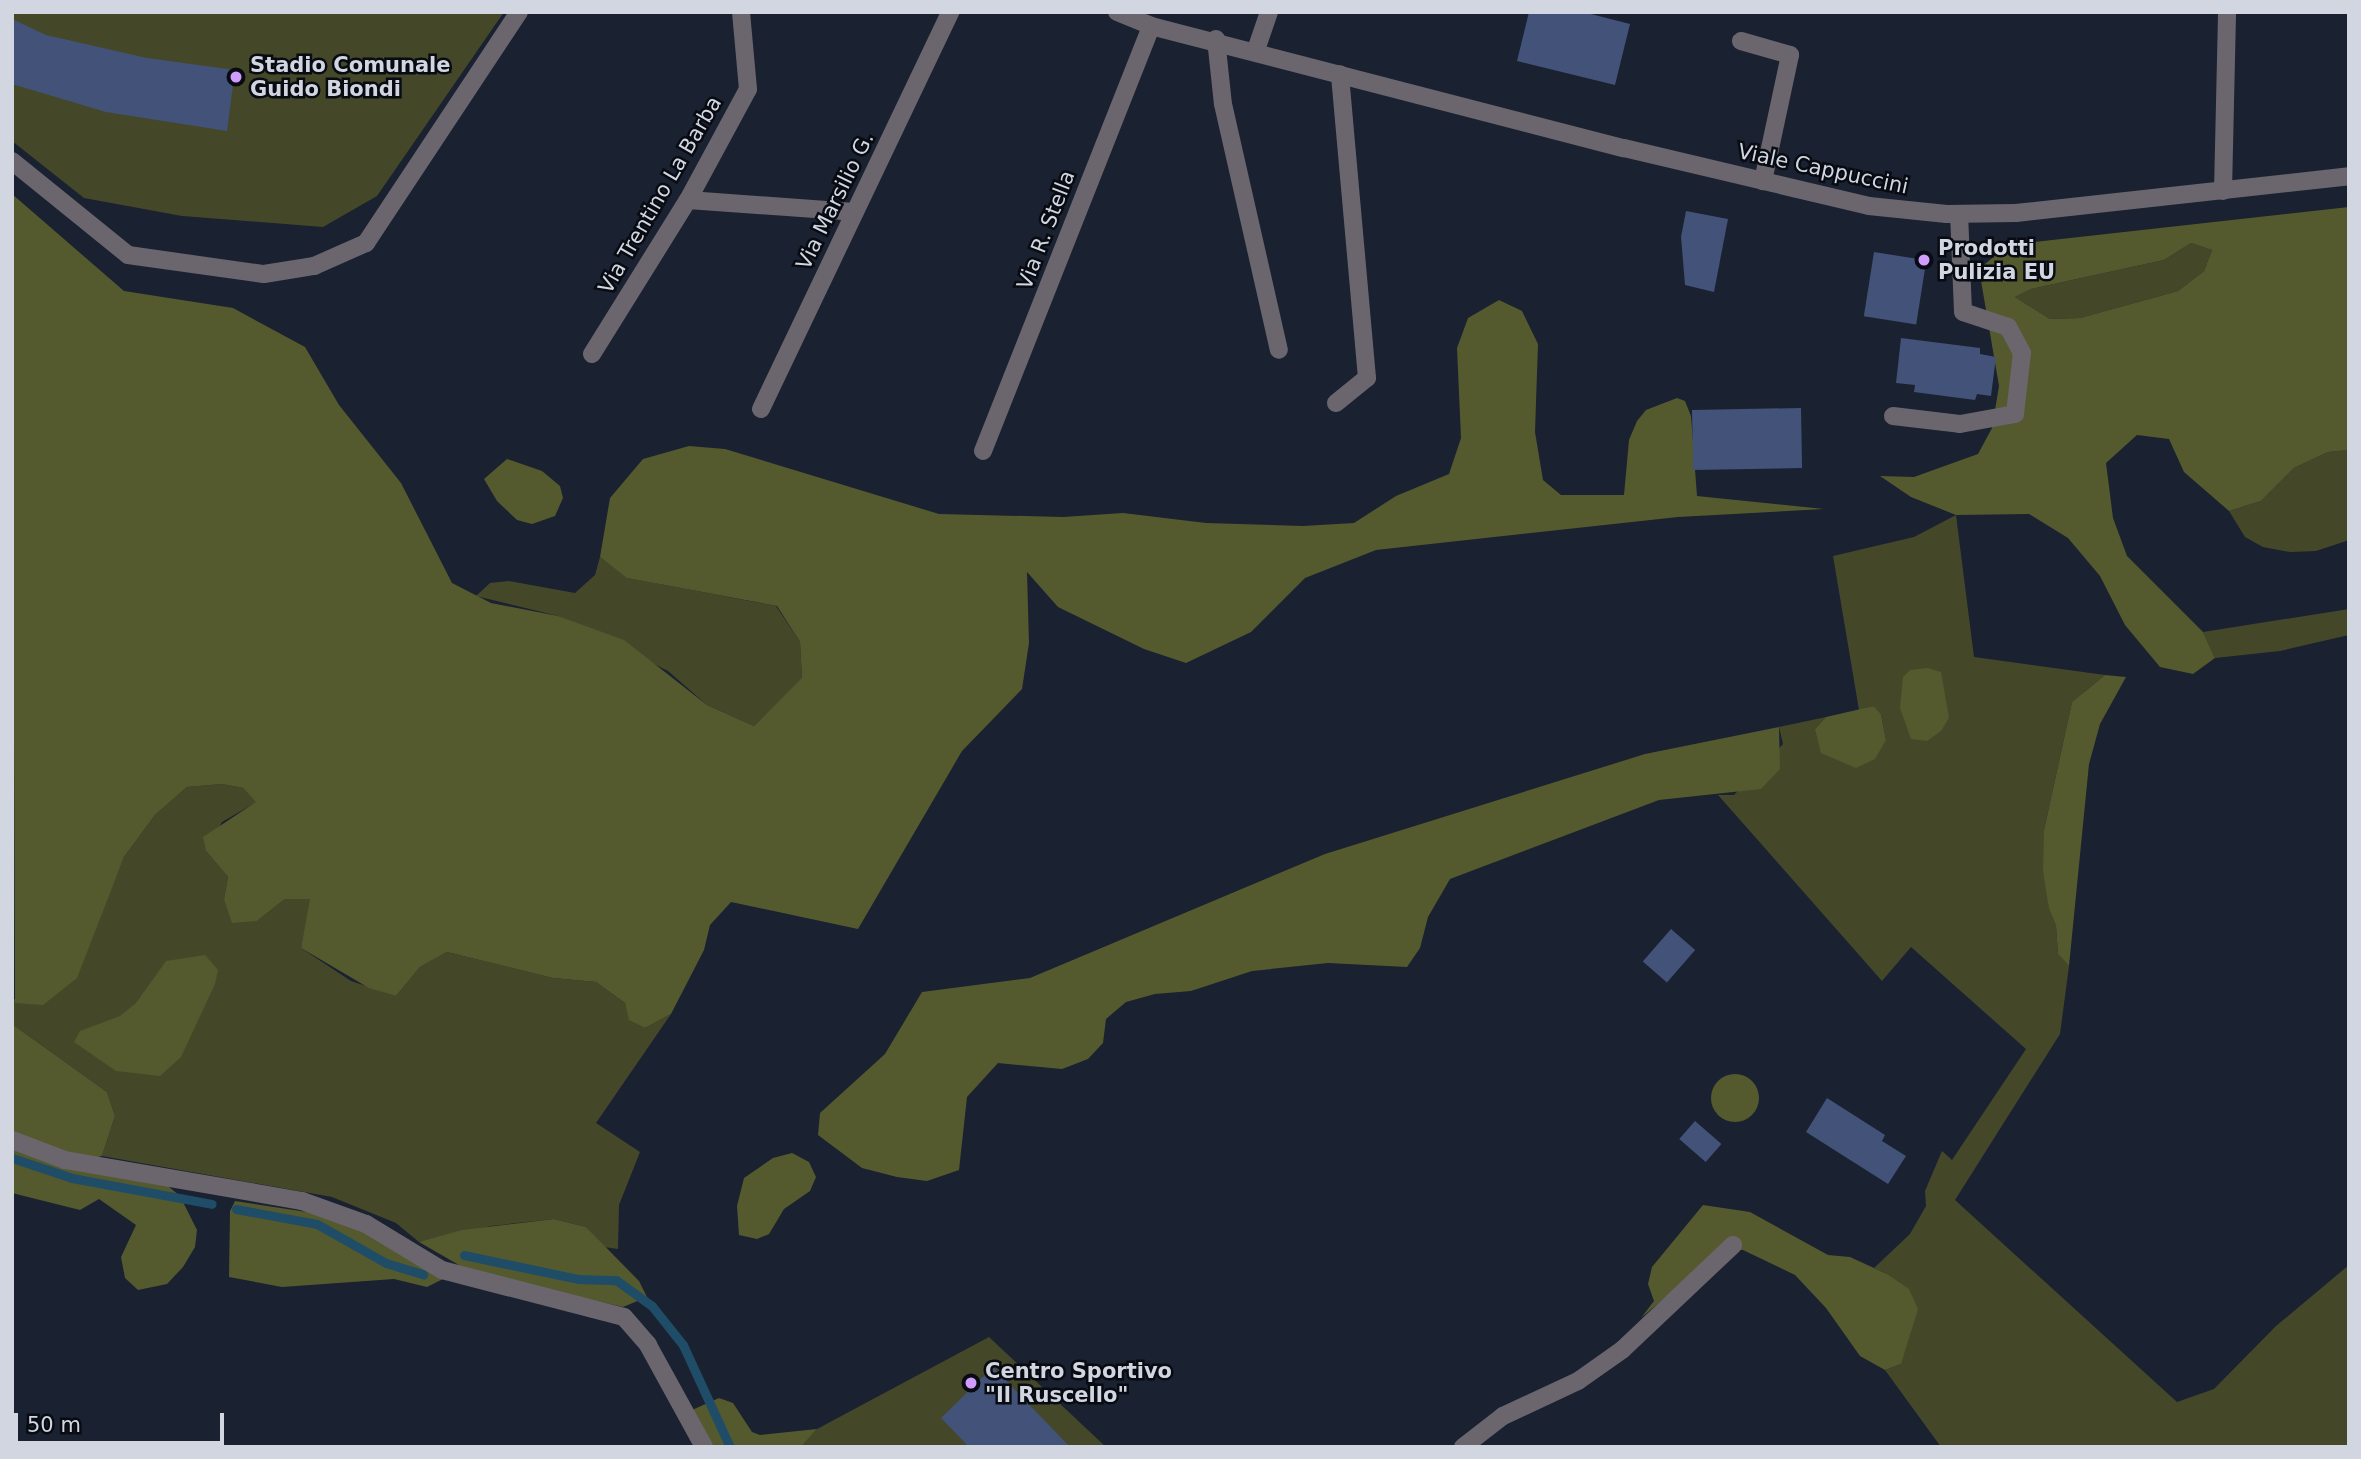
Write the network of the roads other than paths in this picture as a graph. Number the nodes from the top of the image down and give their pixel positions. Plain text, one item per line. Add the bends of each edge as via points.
1 (519, 12) edge
2 (741, 12) edge
3 (950, 12) edge
4 (1117, 12) edge
5 (1269, 12) edge
6 (2227, 12) edge
7 (1151, 26) junction
8 (1216, 39) junction
9 (1741, 41) dead end
10 (1256, 50) junction
11 (1340, 74) junction
12 (12, 161) edge
13 (2349, 176) edge
14 (1763, 181) junction
15 (2223, 191) junction
16 (688, 200) junction
17 (854, 212) junction
18 (1959, 214) junction
19 (1279, 350) dead end
20 (592, 354) dead end
21 (1336, 403) dead end
22 (761, 409) dead end
23 (1893, 416) dead end
24 (983, 451) dead end
25 (12, 1140) edge
26 (1733, 1245) dead end
27 (704, 1447) edge
28 (1463, 1447) edge

1 - 12 street via 366,243 314,266 264,274 128,256
2 - 16 street, Via Trentino La Barba via 748,89
3 - 17 street, Via Marsilio G.
4 - 7 street, Viale Cappuccini
5 - 10 street
6 - 15 street
7 - 8 street, Viale Cappuccini
7 - 24 street, Via R. Stella
8 - 10 street, Viale Cappuccini
8 - 19 street via 1223,104
9 - 14 street via 1790,55
10 - 11 street, Viale Cappuccini
11 - 14 street, Viale Cappuccini
11 - 21 street via 1367,378
13 - 15 street, Viale Cappuccini
14 - 18 street, Viale Cappuccini via 1869,206
15 - 18 street, Viale Cappuccini via 2016,213
16 - 17 street
16 - 20 street, Via Trentino La Barba
17 - 22 street, Via Marsilio G.
18 - 23 street via 1963,312 2008,327 2022,353 2015,414 1960,424
25 - 27 street via 65,1160 302,1201 366,1224 442,1270 624,1317 648,1345
26 - 28 street via 1622,1350 1578,1381 1503,1416

